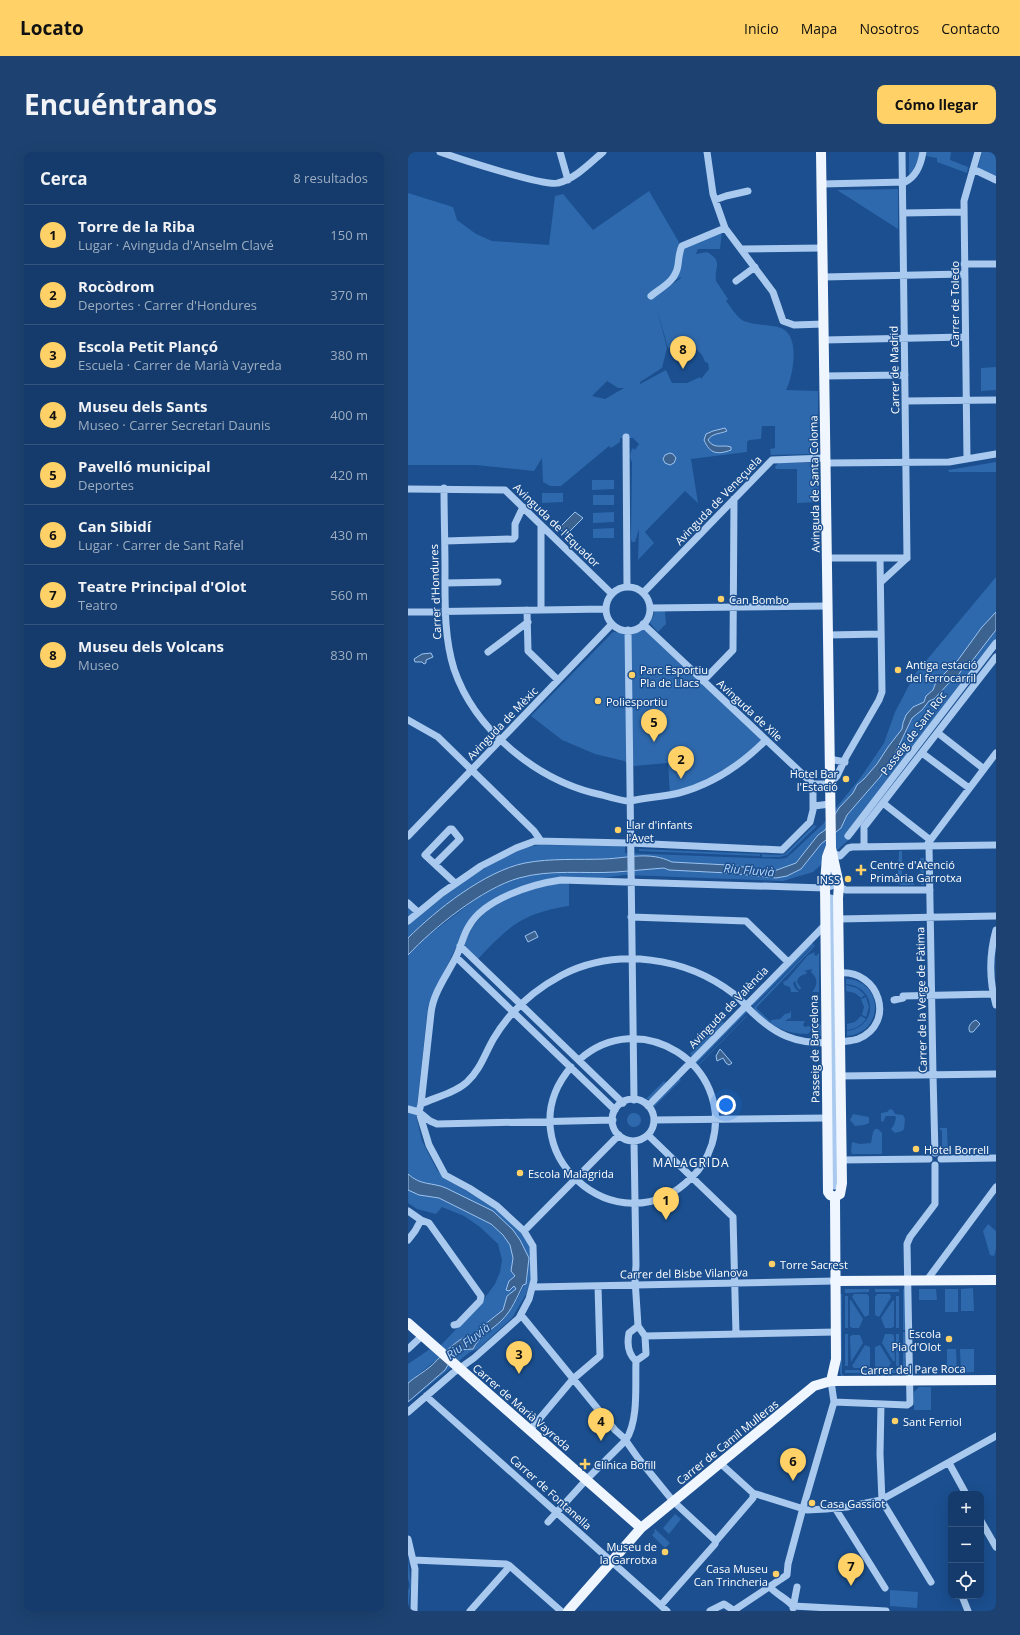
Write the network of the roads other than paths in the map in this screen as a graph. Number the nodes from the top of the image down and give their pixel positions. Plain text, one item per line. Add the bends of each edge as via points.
1 (560, 152) edge
2 (603, 152) edge
3 (707, 152) edge
4 (821, 152) edge
5 (902, 152) edge
6 (923, 152) edge
7 (978, 152) edge
8 (443, 153) edge
9 (973, 169) junction
10 (568, 180) junction
11 (996, 180) edge
12 (903, 182) junction
13 (822, 184) junction
14 (748, 192) dead end
15 (715, 200) junction
16 (964, 212) junction
17 (903, 214) junction
18 (725, 228) junction
19 (823, 248) junction
20 (742, 249) junction
21 (964, 264) junction
22 (996, 264) edge
23 (755, 267) junction
24 (964, 274) junction
25 (904, 276) junction
26 (823, 277) junction
27 (736, 281) dead end
28 (651, 296) dead end
29 (824, 324) junction
30 (965, 337) junction
31 (904, 338) junction
32 (824, 340) junction
33 (905, 375) junction
34 (824, 376) junction
35 (966, 400) junction
36 (996, 400) edge
37 (905, 401) junction
38 (626, 437) dead end
39 (996, 454) edge
40 (967, 459) junction
41 (826, 461) junction
42 (906, 462) junction
43 (444, 488) junction
44 (408, 489) edge
45 (734, 499) junction
46 (523, 507) junction
47 (541, 525) junction
48 (445, 541) junction
49 (827, 558) junction
50 (880, 558) junction
51 (907, 558) junction
52 (498, 582) dead end
53 (881, 582) junction
54 (445, 583) junction
55 (627, 587) junction
56 (612, 594) junction
57 (643, 594) junction
58 (827, 606) junction
59 (650, 608) junction
60 (733, 608) junction
61 (606, 609) junction
62 (527, 610) junction
63 (541, 610) junction
64 (446, 611) junction
65 (408, 612) edge
66 (528, 622) junction
67 (612, 624) junction
68 (643, 624) junction
69 (628, 630) junction
70 (881, 634) junction
71 (828, 635) junction
72 (996, 643) edge
73 (488, 652) dead end
74 (996, 657) edge
75 (993, 667) edge
76 (558, 680) junction
77 (703, 681) junction
78 (408, 720) edge
79 (938, 733) junction
80 (500, 740) junction
81 (766, 740) junction
82 (922, 753) junction
83 (996, 753) edge
84 (829, 759) junction
85 (845, 762) junction
86 (984, 769) junction
87 (471, 771) junction
88 (813, 784) junction
89 (830, 784) junction
90 (969, 788) junction
91 (630, 801) junction
92 (884, 803) junction
93 (830, 804) junction
94 (814, 806) junction
95 (408, 836) edge
96 (848, 836) dead end
97 (541, 841) junction
98 (928, 844) junction
99 (996, 845) edge
100 (630, 847) junction
101 (864, 847) junction
102 (835, 851) junction
103 (435, 864) junction
104 (631, 881) junction
105 (455, 883) junction
106 (839, 884) junction
107 (930, 890) junction
108 (826, 894) junction
109 (408, 903) edge
110 (418, 912) junction
111 (996, 916) edge
112 (631, 917) junction
113 (930, 917) junction
114 (838, 919) junction
115 (408, 921) edge
116 (825, 925) junction
117 (996, 930) edge
118 (460, 946) junction
119 (456, 957) junction
120 (632, 958) junction
121 (996, 958) edge
122 (788, 962) junction
123 (839, 973) junction
124 (996, 981) edge
125 (993, 994) junction
126 (931, 995) junction
127 (894, 1000) dead end
128 (521, 1004) junction
129 (996, 1005) edge
130 (745, 1006) junction
131 (513, 1012) junction
132 (633, 1038) junction
133 (840, 1042) junction
134 (826, 1043) junction
135 (579, 1060) junction
136 (690, 1062) junction
137 (571, 1067) junction
138 (996, 1074) edge
139 (933, 1075) junction
140 (840, 1076) junction
141 (634, 1100) junction
142 (623, 1102) junction
143 (421, 1104) junction
144 (648, 1106) junction
145 (408, 1109) edge
146 (615, 1110) junction
147 (419, 1112) junction
148 (827, 1118) junction
149 (715, 1119) junction
150 (613, 1120) junction
151 (654, 1120) junction
152 (550, 1121) junction
153 (619, 1135) junction
154 (648, 1135) junction
155 (634, 1141) junction
156 (935, 1153) junction
157 (996, 1158) edge
158 (929, 1159) junction
159 (941, 1159) junction
160 (841, 1160) junction
161 (935, 1165) junction
162 (693, 1177) junction
163 (575, 1180) junction
164 (834, 1186) dead end
165 (996, 1187) edge
166 (835, 1197) junction
167 (635, 1202) junction
168 (408, 1211) edge
169 (421, 1220) junction
170 (524, 1231) junction
171 (408, 1240) edge
172 (908, 1280) junction
173 (926, 1280) junction
174 (996, 1280) edge
175 (835, 1281) junction
176 (735, 1283) junction
177 (635, 1285) junction
178 (598, 1286) junction
179 (533, 1287) junction
180 (521, 1315) junction
181 (408, 1323) edge
182 (454, 1325) dead end
183 (638, 1326) junction
184 (836, 1332) junction
185 (736, 1334) junction
186 (423, 1336) junction
187 (645, 1336) junction
188 (408, 1349) edge
189 (636, 1361) junction
190 (457, 1366) junction
191 (573, 1379) junction
192 (996, 1380) edge
193 (831, 1381) junction
194 (909, 1382) junction
195 (426, 1396) junction
196 (834, 1402) junction
197 (881, 1404) junction
198 (408, 1412) edge
199 (530, 1430) junction
200 (996, 1436) edge
201 (626, 1440) junction
202 (720, 1463) junction
203 (949, 1463) junction
204 (586, 1480) junction
205 (964, 1491) edge
206 (753, 1493) junction
207 (882, 1498) junction
208 (673, 1501) junction
209 (803, 1508) junction
210 (835, 1508) junction
211 (557, 1512) junction
212 (548, 1522) dead end
213 (984, 1525) edge
214 (641, 1528) junction
215 (408, 1539) edge
216 (716, 1540) junction
217 (996, 1547) edge
218 (413, 1560) junction
219 (611, 1562) junction
220 (510, 1566) junction
221 (931, 1582) dead end
222 (770, 1587) junction
223 (797, 1587) dead end
224 (885, 1588) dead end
225 (963, 1599) edge
226 (663, 1608) edge
227 (793, 1609) edge
228 (414, 1611) edge
229 (470, 1611) edge
230 (561, 1611) edge
231 (568, 1611) edge
232 (710, 1611) edge
233 (733, 1611) edge
234 (886, 1611) edge
235 (968, 1611) edge

1 - 10 street
2 - 10 street
3 - 15 street
4 - 13 main road, Avinguda de Santa Coloma
5 - 12 street, Carrer de Madrid
6 - 12 street via 919,167 913,176
7 - 9 street, Carrer de Toledo
8 - 10 street via 549,184
9 - 11 street
9 - 16 street, Carrer de Toledo via 964,201
12 - 13 street
12 - 17 street, Carrer de Madrid
13 - 19 main road, Avinguda de Santa Coloma
14 - 15 street
15 - 18 street
16 - 17 street
16 - 21 street, Carrer de Toledo
17 - 25 street, Carrer de Madrid
18 - 20 street
18 - 28 street via 682,246 673,278
19 - 20 street
19 - 26 main road, Avinguda de Santa Coloma
20 - 23 street
21 - 22 street
21 - 24 street, Carrer de Toledo
23 - 27 street
23 - 29 street via 773,292 784,323
24 - 25 street
24 - 30 street, Carrer de Toledo
25 - 26 street
25 - 31 street, Carrer de Madrid
26 - 29 main road, Avinguda de Santa Coloma
29 - 32 main road, Avinguda de Santa Coloma
30 - 31 street
30 - 35 street, Carrer de Toledo
31 - 32 street
31 - 33 street, Carrer de Madrid
32 - 34 main road, Avinguda de Santa Coloma
33 - 34 street
33 - 37 street, Carrer de Madrid
34 - 41 main road, Avinguda de Santa Coloma
35 - 36 street
35 - 37 street
35 - 40 street, Carrer de Toledo
37 - 42 street, Carrer de Madrid
38 - 55 street
39 - 40 street, Avinguda de Veneçuela
40 - 42 street, Avinguda de Veneçuela via 949,462
41 - 42 street, Avinguda de Veneçuela
41 - 45 street, Avinguda de Veneçuela via 772,460
41 - 49 main road, Avinguda de Santa Coloma
42 - 51 street, Carrer de Madrid
43 - 44 street, Avinguda de l'Equador
43 - 46 street, Avinguda de l'Equador via 505,490
43 - 48 street, Carrer d'Hondures
45 - 57 street, Avinguda de Veneçuela
45 - 60 street
46 - 47 street, Avinguda de l'Equador
46 - 48 street via 515,524 513,539
47 - 56 street, Avinguda de l'Equador
47 - 63 street
48 - 54 street, Carrer d'Hondures
49 - 50 street
49 - 58 main road, Avinguda de Santa Coloma
50 - 51 street
50 - 53 street
51 - 53 street
52 - 54 street
53 - 70 street
54 - 64 street, Carrer d'Hondures
55 - 56 street
55 - 57 street via 636,588
56 - 61 street
57 - 59 street
58 - 60 street
58 - 71 main road, Avinguda de Santa Coloma
59 - 60 street
59 - 68 street
60 - 77 street via 733,650
61 - 63 street
61 - 67 street
62 - 63 street
62 - 64 street
62 - 66 street
64 - 65 street
64 - 80 street, Carrer d'Hondures via 449,652 458,679 477,713
66 - 73 street
66 - 76 street via 528,651
67 - 69 street
67 - 76 street, Avinguda de Mèxic
68 - 69 street via 636,629
68 - 77 street, Avinguda de Xile
69 - 91 street
70 - 71 street
70 - 85 street via 881,696
71 - 84 main road, Avinguda de Santa Coloma
72 - 96 street, Passeig de Sant Roc
74 - 75 street, Passeig de Sant Roc
75 - 79 street, Passeig de Sant Roc
76 - 80 street, Avinguda de Mèxic
77 - 81 street, Avinguda de Xile
78 - 87 street via 438,737
79 - 82 street, Passeig de Sant Roc
79 - 86 street
80 - 87 street, Avinguda de Mèxic
80 - 91 street, Carrer d'Hondures via 528,763 559,781 586,791
81 - 88 street, Avinguda de Xile
81 - 91 street, Carrer d'Hondures via 732,770 710,782 679,793
82 - 90 street
82 - 92 street, Passeig de Sant Roc
83 - 86 street
84 - 85 street
84 - 89 main road, Avinguda de Santa Coloma
85 - 89 street
86 - 90 street
87 - 95 street, Avinguda de Mèxic
87 - 97 street via 534,831
88 - 89 street
88 - 94 street
89 - 93 main road, Avinguda de Santa Coloma
90 - 98 street
91 - 100 street
92 - 98 street
92 - 101 street, Passeig de Sant Roc via 864,827
93 - 94 street
93 - 102 main road, Avinguda de Santa Coloma
94 - 100 street via 809,824 780,850
97 - 100 street
97 - 105 street via 504,853
98 - 99 street
98 - 101 street
98 - 107 street, Carrer de la Verge de Fàtima
100 - 104 street
101 - 102 street
102 - 106 main road, Passeig de Barcelona
102 - 108 main road, Passeig de Barcelona via 825,872
103 - 103 street via 426,854 452,829 460,839
103 - 105 street
104 - 108 street
104 - 112 street
104 - 118 street via 561,880 514,893 498,900 474,919
105 - 110 street
106 - 107 street via 846,890
106 - 108 street via 832,886
106 - 108 street via 836,893 831,891
106 - 114 main road, Passeig de Barcelona
107 - 113 street, Carrer de la Verge de Fàtima
108 - 116 main road, Passeig de Barcelona
108 - 164 street, Passeig de Barcelona via 831,898
109 - 110 street
110 - 115 street
111 - 113 street
112 - 120 street
112 - 122 street via 746,921
113 - 114 street
113 - 126 street, Carrer de la Verge de Fàtima
114 - 123 main road, Passeig de Barcelona
116 - 122 street, Avinguda de València
116 - 134 main road, Passeig de Barcelona
117 - 125 street via 991,959
118 - 119 street
118 - 128 street
119 - 131 street
119 - 143 street via 432,1006
120 - 128 street via 576,969 546,985
120 - 130 street via 687,967 718,983 734,994
120 - 132 street
121 - 124 street
122 - 130 street, Avinguda de València
123 - 133 main road, Passeig de Barcelona
123 - 133 street via 853,974 868,982 882,1002 878,1019 870,1031 856,1040
125 - 126 street
125 - 129 street
126 - 127 street via 903,996
126 - 139 street, Carrer de la Verge de Fàtima
128 - 131 street
128 - 135 street
130 - 134 street via 780,1034 806,1042
130 - 136 street, Avinguda de València
131 - 137 street
131 - 143 street via 494,1038 480,1067 469,1080 454,1090
132 - 135 street via 600,1046
132 - 136 street via 674,1049
132 - 141 street
133 - 140 main road, Passeig de Barcelona
134 - 148 main road, Passeig de Barcelona
135 - 142 street
136 - 144 street, Avinguda de València
136 - 149 street via 708,1086
137 - 146 street
137 - 152 street via 558,1087
138 - 139 street
139 - 140 street
139 - 156 street, Carrer de la Verge de Fàtima
140 - 160 main road, Passeig de Barcelona
141 - 142 street
141 - 144 street
142 - 146 street
143 - 147 street
144 - 151 street via 652,1110
145 - 147 street
146 - 150 street
147 - 152 street via 437,1124
147 - 170 street via 429,1145 445,1175 496,1206
148 - 149 street
148 - 166 main road, Passeig de Barcelona via 828,1192
149 - 151 street
149 - 162 street via 710,1149
150 - 152 street
150 - 153 street
151 - 154 street
152 - 163 street via 558,1155
153 - 155 street
153 - 163 street
154 - 155 street
154 - 162 street
155 - 167 street
156 - 158 street
156 - 159 street
157 - 159 street
158 - 160 street
158 - 161 street via 930,1163
159 - 161 street via 939,1164
160 - 166 main road, Passeig de Barcelona via 842,1189
161 - 172 street via 934,1204 908,1241
162 - 167 street via 663,1197
162 - 176 street via 733,1217
163 - 167 street via 604,1198
163 - 170 street
165 - 173 street
166 - 175 main road, Passeig de Barcelona
167 - 177 street
168 - 169 street
169 - 171 street
169 - 182 street via 432,1227 481,1296 480,1301
170 - 179 street via 533,1246
172 - 173 main road
172 - 175 main road
172 - 194 street
173 - 174 main road
175 - 176 street, Carrer del Bisbe Vilanova
175 - 184 main road, Passeig de Barcelona
176 - 177 street, Carrer del Bisbe Vilanova
176 - 185 street
177 - 178 street, Carrer del Bisbe Vilanova
177 - 183 street
178 - 179 street, Carrer del Bisbe Vilanova
178 - 191 street via 600,1356
179 - 180 street
180 - 190 street via 474,1358
180 - 191 street
181 - 186 main road, Carrer de Marià Vayreda
183 - 187 street
183 - 189 street via 628,1332 631,1357
184 - 185 street
184 - 193 main road, Passeig de Barcelona via 836,1362
185 - 187 street
186 - 188 street
186 - 190 main road, Carrer de Marià Vayreda
187 - 189 street via 646,1354
189 - 201 street via 634,1421
190 - 195 street
190 - 199 main road, Carrer de Marià Vayreda
191 - 199 street
191 - 201 street
192 - 194 main road, Carrer del Pare Roca
193 - 194 main road, Carrer del Pare Roca
193 - 196 street
193 - 202 main road, Carrer de Camil Mulleras via 810,1390
194 - 197 street via 909,1405
195 - 198 street
195 - 211 street, Carrer de Fontanella
196 - 197 street
196 - 209 street
197 - 207 street
199 - 204 main road, Carrer de Marià Vayreda
200 - 203 street
201 - 204 street
201 - 208 street
202 - 206 street
202 - 208 main road, Carrer de Camil Mulleras
203 - 205 street
203 - 207 street
204 - 211 street
204 - 214 main road, Carrer de Marià Vayreda
206 - 209 street
206 - 216 street via 753,1498
207 - 210 street
207 - 221 street via 882,1502
208 - 214 main road, Carrer de Camil Mulleras
208 - 216 street
209 - 210 street
209 - 222 street via 788,1564 790,1574
210 - 224 street
211 - 212 street
211 - 219 street, Carrer de Fontanella
213 - 217 street
214 - 219 main road, Carrer de Camil Mulleras
215 - 218 street
216 - 226 street
218 - 220 street
218 - 228 street
219 - 226 street, Carrer de Fontanella
219 - 231 main road, Carrer de Camil Mulleras
220 - 229 street
220 - 230 street
222 - 227 street via 787,1600
222 - 233 street
223 - 227 street
225 - 235 street
227 - 234 street
232 - 233 street via 724,1604

